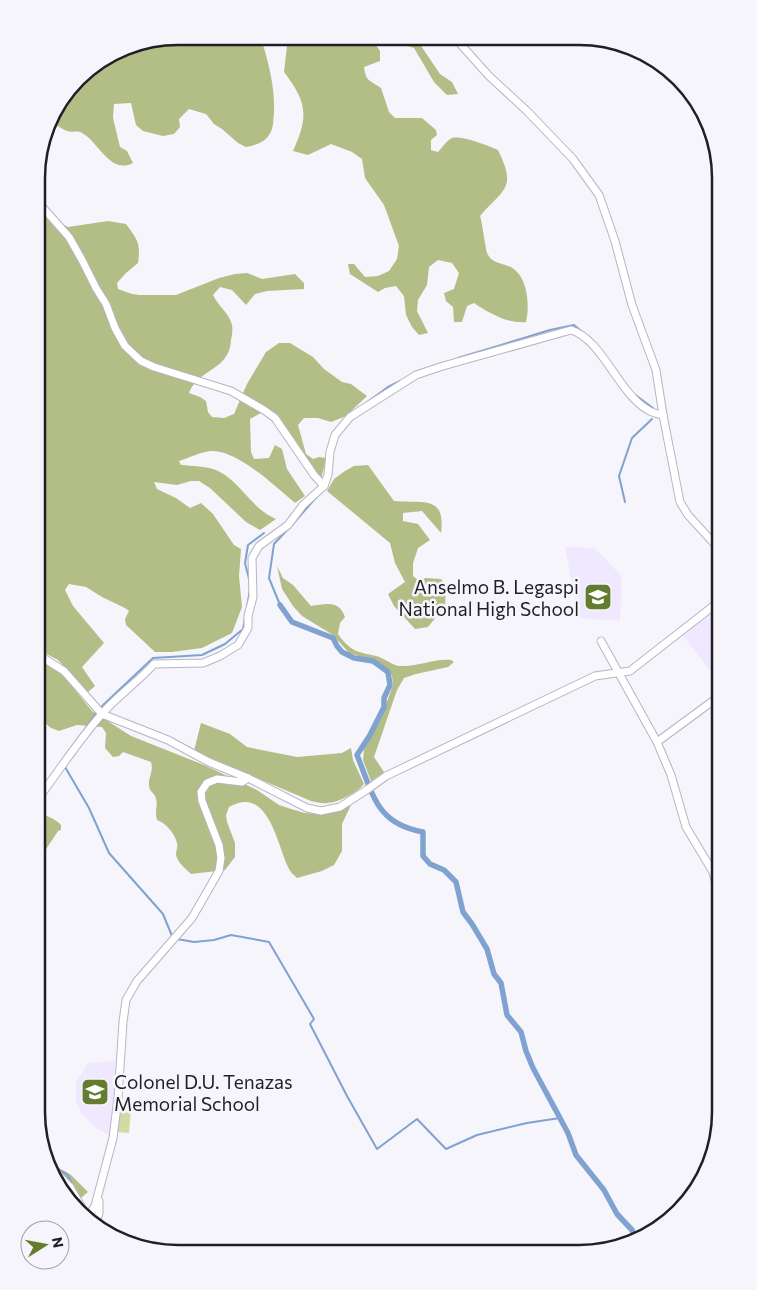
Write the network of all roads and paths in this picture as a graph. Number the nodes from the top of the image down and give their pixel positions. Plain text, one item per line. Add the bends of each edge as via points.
1 (461, 45) edge
2 (45, 210) edge
3 (663, 415) junction
4 (324, 486) junction
5 (712, 541) edge
6 (712, 607) edge
7 (601, 641) dead end
8 (45, 659) edge
9 (619, 674) junction
10 (712, 702) edge
11 (102, 714) junction
12 (657, 742) junction
13 (248, 778) junction
14 (45, 789) edge
15 (712, 870) edge
16 (99, 1190) junction
17 (91, 1212) edge
18 (97, 1217) edge

1 - 3 street via 572,159 598,195 656,370
2 - 4 street via 78,252 125,346 141,361 154,367 231,391 264,410 275,418
3 - 4 street via 648,411 633,397 580,333 572,330 561,332 416,375 350,417 335,436
3 - 5 street via 680,502
4 - 11 street via 303,505 288,525 259,546 252,558 253,597 248,628 238,645 202,663 154,664
6 - 9 street via 630,671
7 - 9 street
8 - 11 street via 64,671
9 - 12 street
9 - 13 street via 595,676 386,776 340,807 321,811 307,808
10 - 12 street
11 - 13 street via 168,740
11 - 14 street
12 - 15 street via 671,775 686,827
13 - 16 street via 242,782 217,779 207,783 201,792 219,845 219,870 192,918 137,980 126,1000 113,1138
16 - 17 street
16 - 18 street

